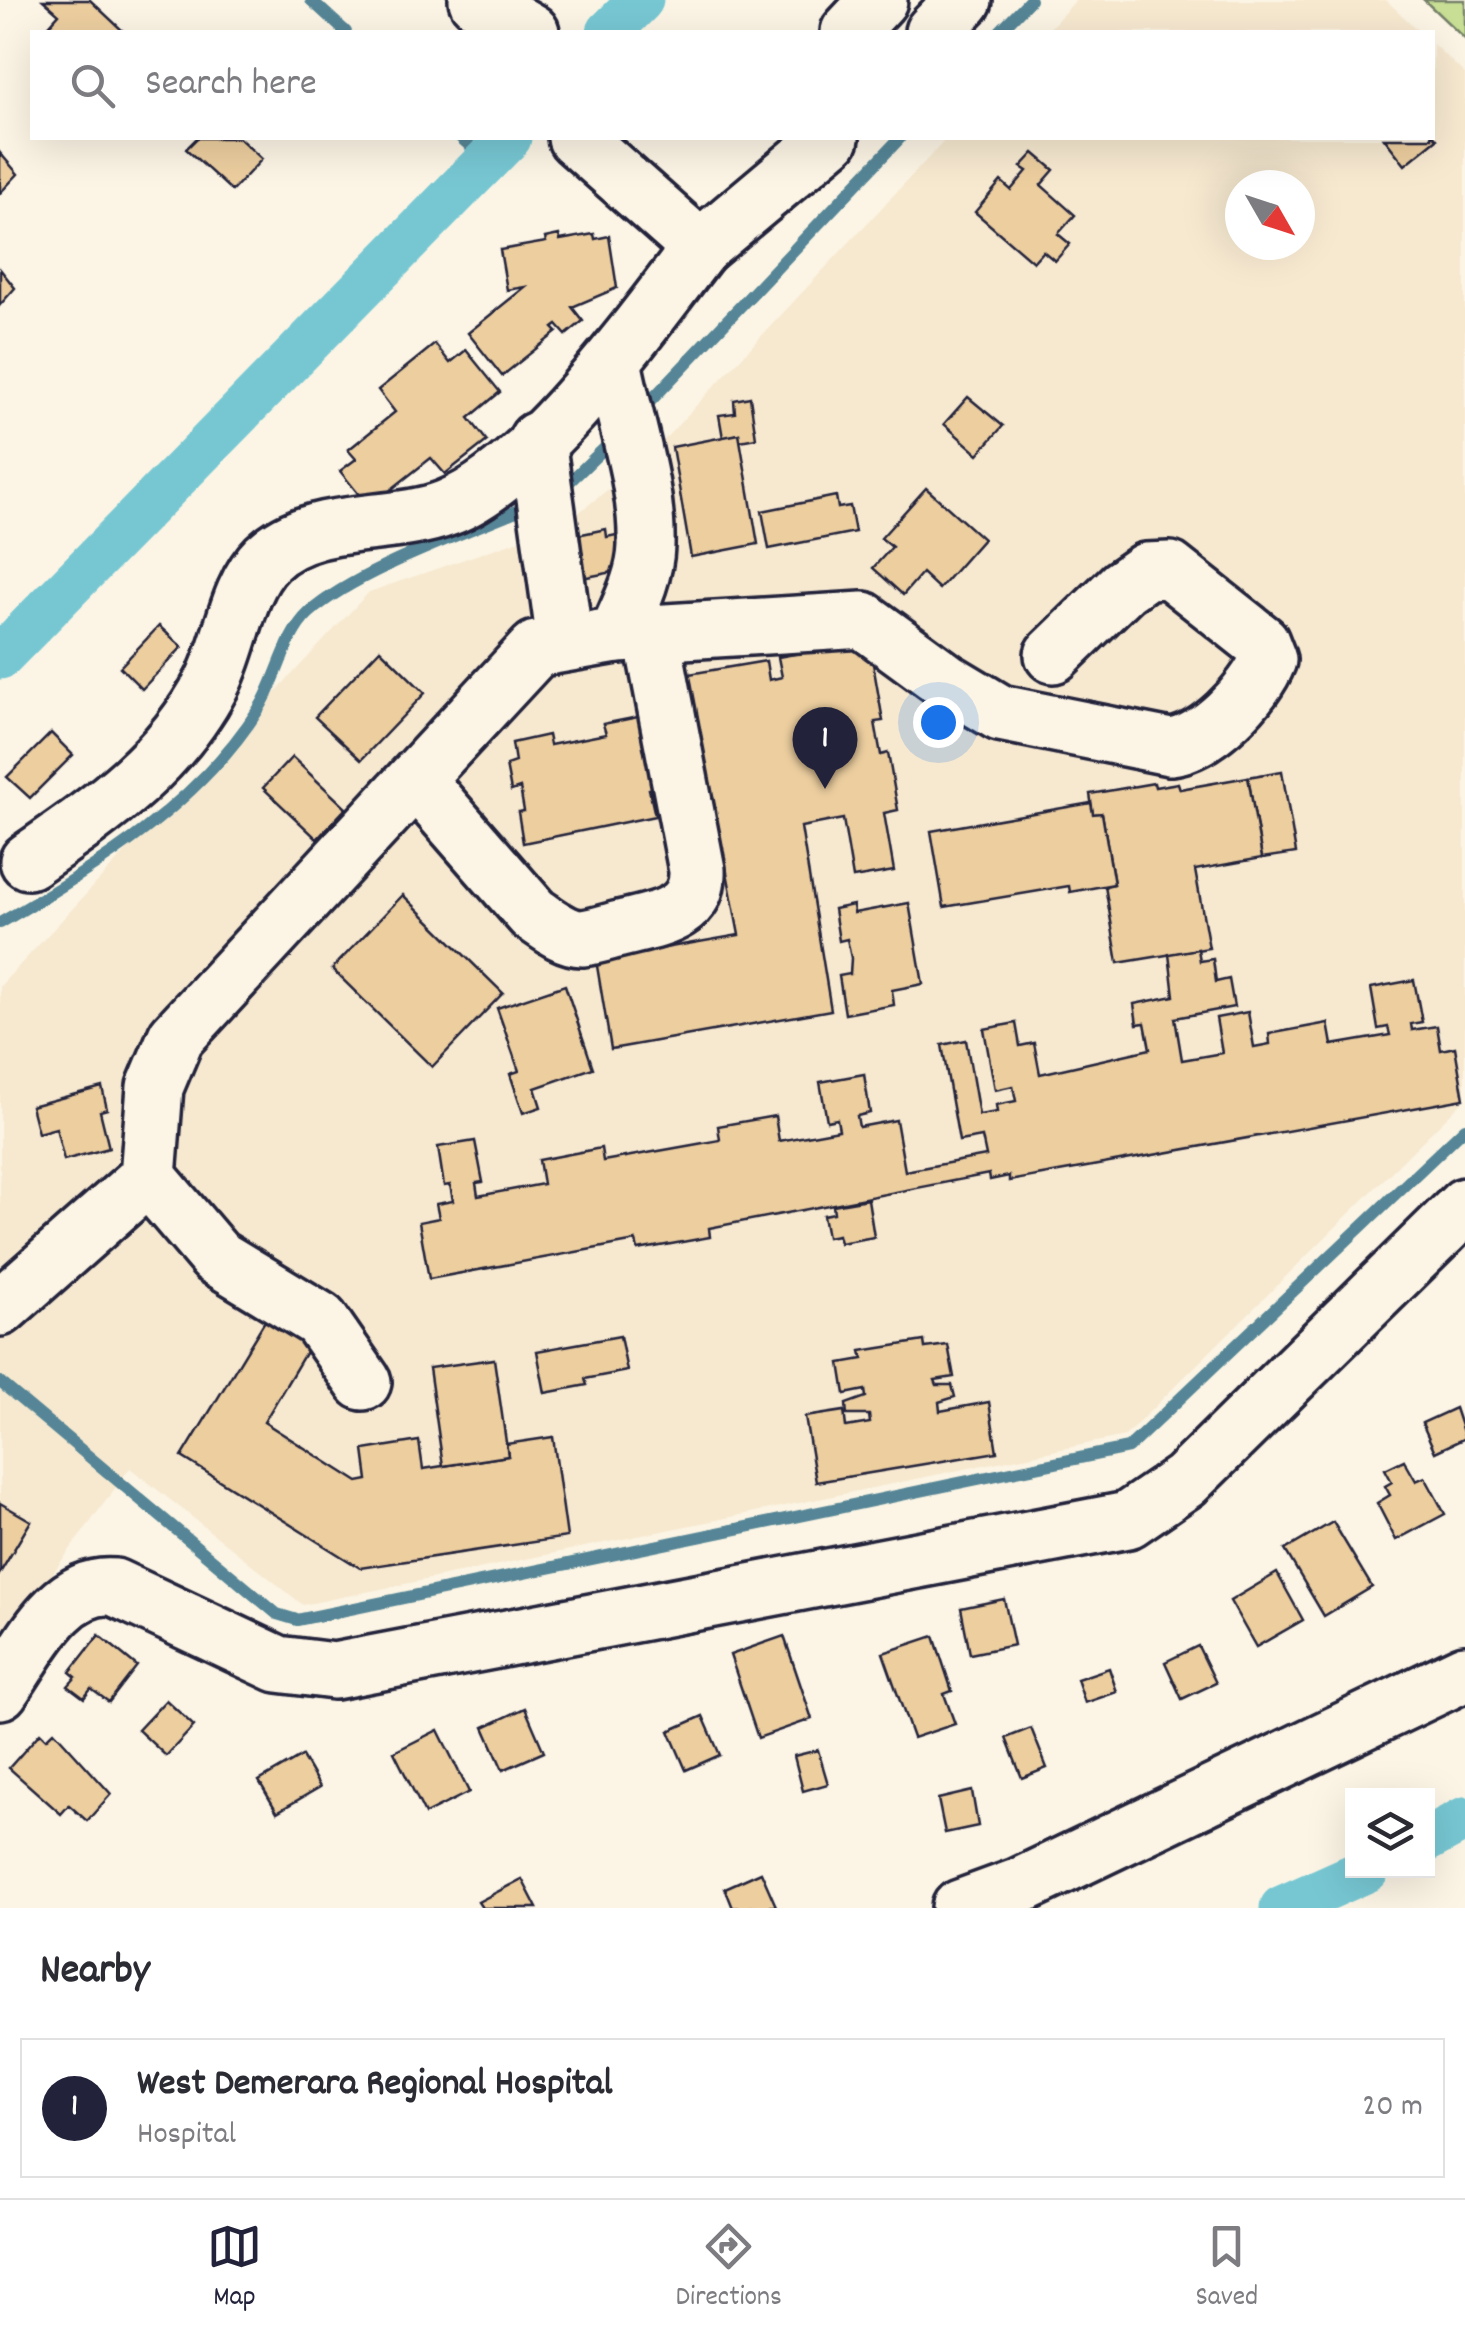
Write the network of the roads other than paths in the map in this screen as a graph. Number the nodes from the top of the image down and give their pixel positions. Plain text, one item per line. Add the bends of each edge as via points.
1 (444, 0) edge
2 (478, 0) edge
3 (878, 0) edge
4 (964, 0) edge
5 (469, 30) edge
6 (528, 30) edge
7 (851, 30) edge
8 (934, 30) edge
9 (829, 140) edge
10 (580, 142) edge
11 (700, 248) junction
12 (617, 382) junction
13 (539, 457) junction
14 (611, 636) junction
15 (1053, 655) dead end
16 (417, 781) junction
17 (28, 861) dead end
18 (148, 1176) junction
19 (1465, 1206) edge
20 (0, 1308) edge
21 (363, 1382) dead end
22 (1465, 1673) edge
23 (0, 1691) edge
24 (960, 1908) edge

1 - 5 street
2 - 6 street
3 - 7 street
4 - 8 street
9 - 11 street
10 - 11 street
11 - 12 street
12 - 13 street
12 - 14 street via 641,487 646,547 639,584
13 - 14 street via 547,531
13 - 17 street via 451,507 404,522 315,532 266,559 198,710 142,778
14 - 15 street via 862,620 1000,713 1170,747 1204,734 1262,676 1268,660 1261,642 1170,570 1146,571 1122,588
14 - 16 street via 536,650
14 - 16 street via 697,870 698,885 681,910 580,938 556,929 534,914
16 - 18 street via 176,1037 155,1087
18 - 20 street
18 - 21 street via 216,1257 320,1320
19 - 23 street via 1185,1481 1128,1520 334,1670 278,1664 114,1587 98,1586 68,1598
22 - 24 street via 1020,1886

